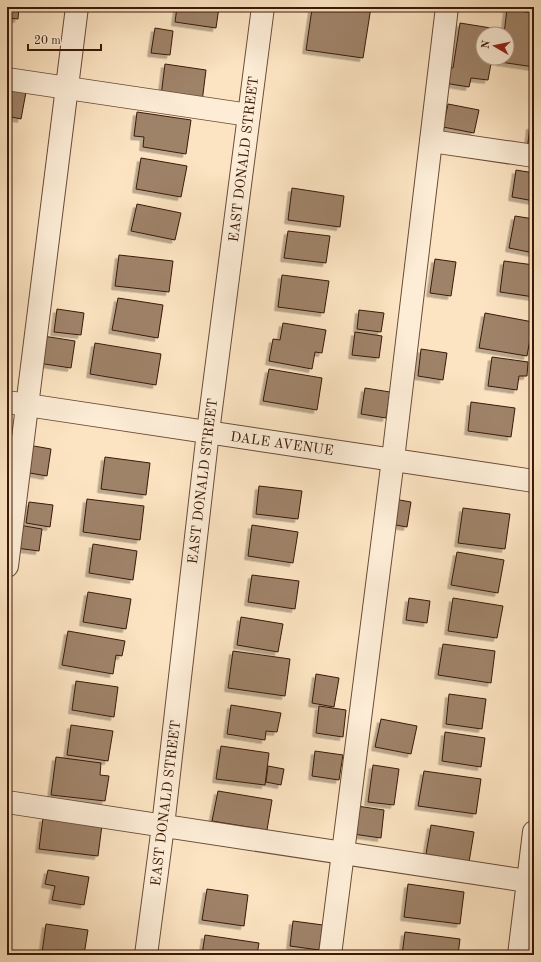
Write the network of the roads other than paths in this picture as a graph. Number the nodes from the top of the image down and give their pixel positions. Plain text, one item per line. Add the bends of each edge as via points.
1 (77, 7) edge
2 (263, 7) edge
3 (447, 7) edge
4 (7, 79) edge
5 (66, 87) junction
6 (249, 115) junction
7 (431, 141) junction
8 (534, 156) edge
9 (17, 403) edge
10 (208, 432) junction
11 (393, 459) junction
12 (534, 481) edge
13 (7, 566) edge
14 (7, 802) edge
15 (163, 826) junction
16 (534, 832) edge
17 (343, 853) junction
18 (531, 882) edge
19 (146, 955) edge
20 (330, 955) edge
21 (518, 955) edge

1 - 5 street
2 - 6 street, EAST DONALD STREET
3 - 7 street
4 - 5 street
5 - 6 street
5 - 9 street
6 - 10 street, EAST DONALD STREET
7 - 8 street
7 - 11 street
9 - 10 street, DALE AVENUE
9 - 13 street
10 - 11 street, DALE AVENUE
10 - 15 street, EAST DONALD STREET
11 - 12 street, DALE AVENUE
11 - 17 street
14 - 15 street
15 - 17 street
15 - 19 street, EAST DONALD STREET
16 - 18 street
17 - 18 street
17 - 20 street
18 - 21 street

